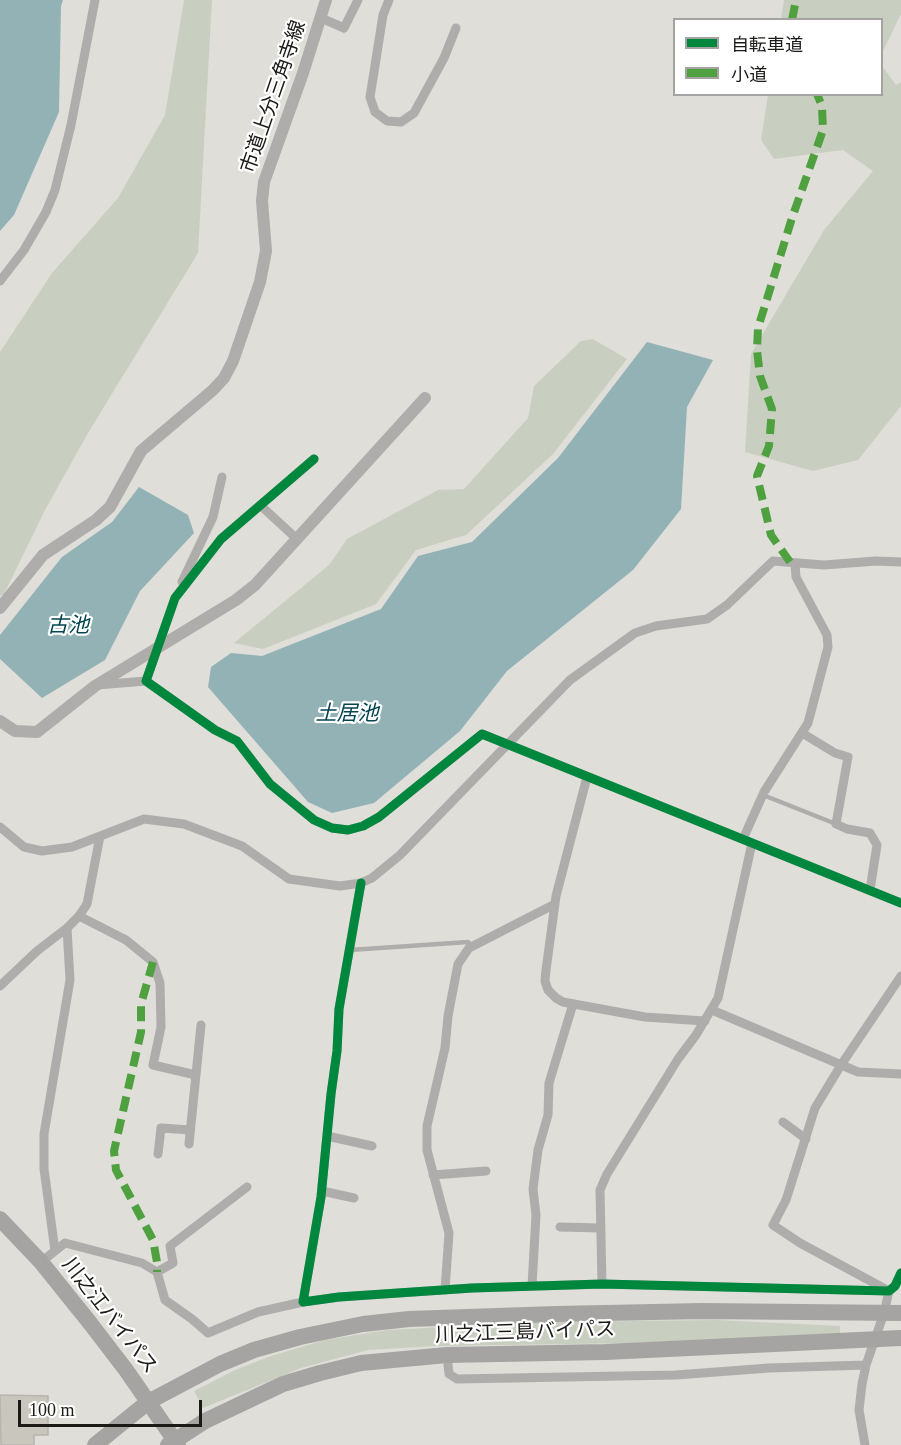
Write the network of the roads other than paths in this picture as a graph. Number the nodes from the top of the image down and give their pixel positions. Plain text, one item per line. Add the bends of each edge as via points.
1 (95, 0) edge
2 (326, 0) edge
3 (358, 0) edge
4 (389, 0) edge
5 (321, 18) junction
6 (456, 27) dead end
7 (0, 281) edge
8 (425, 398) dead end
9 (314, 459) dead end
10 (222, 477) dead end
11 (260, 505) junction
12 (297, 539) junction
13 (795, 562) junction
14 (901, 562) edge
15 (175, 598) junction
16 (0, 608) edge
17 (158, 646) junction
18 (146, 681) junction
19 (95, 686) junction
20 (0, 721) edge
21 (802, 733) junction
22 (508, 745) junction
23 (587, 777) junction
24 (763, 795) junction
25 (836, 824) junction
26 (0, 827) edge
27 (100, 836) junction
28 (747, 841) junction
29 (361, 883) junction
30 (870, 890) junction
31 (901, 903) edge
32 (555, 904) junction
33 (79, 916) junction
34 (67, 928) junction
35 (474, 946) junction
36 (350, 950) junction
37 (901, 976) edge
38 (2, 980) edge
39 (573, 1004) junction
40 (712, 1010) junction
41 (705, 1021) junction
42 (201, 1025) dead end
43 (841, 1065) junction
44 (901, 1074) edge
45 (196, 1075) junction
46 (783, 1122) dead end
47 (190, 1130) junction
48 (327, 1136) junction
49 (806, 1139) junction
50 (189, 1144) dead end
51 (372, 1146) dead end
52 (158, 1154) dead end
53 (486, 1171) dead end
54 (433, 1175) junction
55 (247, 1187) dead end
56 (322, 1191) junction
57 (354, 1198) dead end
58 (0, 1219) edge
59 (560, 1227) dead end
60 (600, 1228) junction
61 (55, 1251) junction
62 (41, 1262) junction
63 (157, 1272) junction
64 (901, 1273) edge
65 (602, 1284) junction
66 (531, 1286) junction
67 (445, 1290) junction
68 (889, 1291) junction
69 (303, 1302) junction
70 (884, 1313) junction
71 (901, 1313) edge
72 (901, 1338) edge
73 (874, 1339) junction
74 (447, 1355) junction
75 (866, 1365) junction
76 (148, 1402) junction
77 (173, 1443) edge
78 (95, 1445) edge
79 (865, 1445) edge

1 - 7 street via 55,190 24,250
2 - 5 street, 市道上分三角寺線
3 - 5 street via 344,27
4 - 6 street via 383,15 370,97 375,112 387,121 401,122 414,112
5 - 16 street, 市道上分三角寺線 via 264,183 266,251 260,282 224,378 141,451 110,507 43,555
8 - 12 street
9 - 11 street
10 - 15 street via 213,517
11 - 12 street
11 - 15 street via 221,539
12 - 17 street via 255,585
13 - 14 street
13 - 21 street via 796,577 827,635 828,646
13 - 22 street via 773,561 707,619 635,633 570,680
15 - 17 street
17 - 18 street
17 - 19 street
18 - 19 street
18 - 22 street via 237,741 270,783 314,820 332,828 348,830 379,817 482,734
19 - 20 street via 38,732 15,731
21 - 24 street
21 - 25 street via 848,757
22 - 23 street
22 - 29 street via 400,855
23 - 28 street
23 - 32 street
24 - 25 lane
24 - 28 street
25 - 30 street via 870,833 877,844
26 - 27 street via 24,847 42,851 72,847
27 - 29 street via 144,819 184,824 242,846 289,879 340,886
27 - 33 street via 87,904
28 - 30 street
28 - 40 street via 718,998
29 - 36 street
30 - 31 street
32 - 35 street
32 - 39 street via 545,981 555,998
33 - 34 street
33 - 45 street via 126,940 153,962 160,983 161,1028 153,1065
34 - 38 street
34 - 61 street via 70,980 44,1134 44,1169
35 - 36 lane via 468,942
35 - 54 street via 458,964 445,1048 427,1126
36 - 48 street via 339,1008
37 - 43 street
39 - 41 street via 645,1017
39 - 66 street via 549,1083 548,1115 538,1149
40 - 41 street
40 - 43 street
41 - 60 street via 607,1174 600,1190
42 - 45 street
43 - 44 street via 858,1072
43 - 49 street via 815,1108
45 - 47 street
46 - 49 street
47 - 50 street
47 - 52 street via 160,1128
48 - 51 street
48 - 56 street
49 - 68 street via 786,1200 773,1225
53 - 54 street
54 - 67 street via 449,1233
55 - 63 street via 170,1246 173,1263
56 - 57 street
56 - 69 street
58 - 62 highway, 川之江バイパス
59 - 60 street
60 - 65 street
61 - 62 street
61 - 63 street via 65,1243 142,1263
62 - 76 highway, 川之江バイパス
63 - 69 street via 165,1300 208,1334 258,1312
64 - 68 street
65 - 66 street
65 - 68 street
66 - 67 street
67 - 69 street
68 - 70 street
70 - 71 highway, 川之江三島バイパス
70 - 73 street
70 - 76 highway, 川之江三島バイパス via 702,1311 409,1319 363,1324 254,1350
72 - 73 highway, 川之江三島バイパス
73 - 74 highway, 川之江三島バイパス
73 - 75 street
74 - 75 street via 449,1374 457,1379 676,1375
74 - 77 highway, 川之江三島バイパス via 362,1363 283,1384 205,1421
75 - 79 street via 859,1410
76 - 77 highway, 川之江バイパス
76 - 78 highway, 川之江三島バイパス

